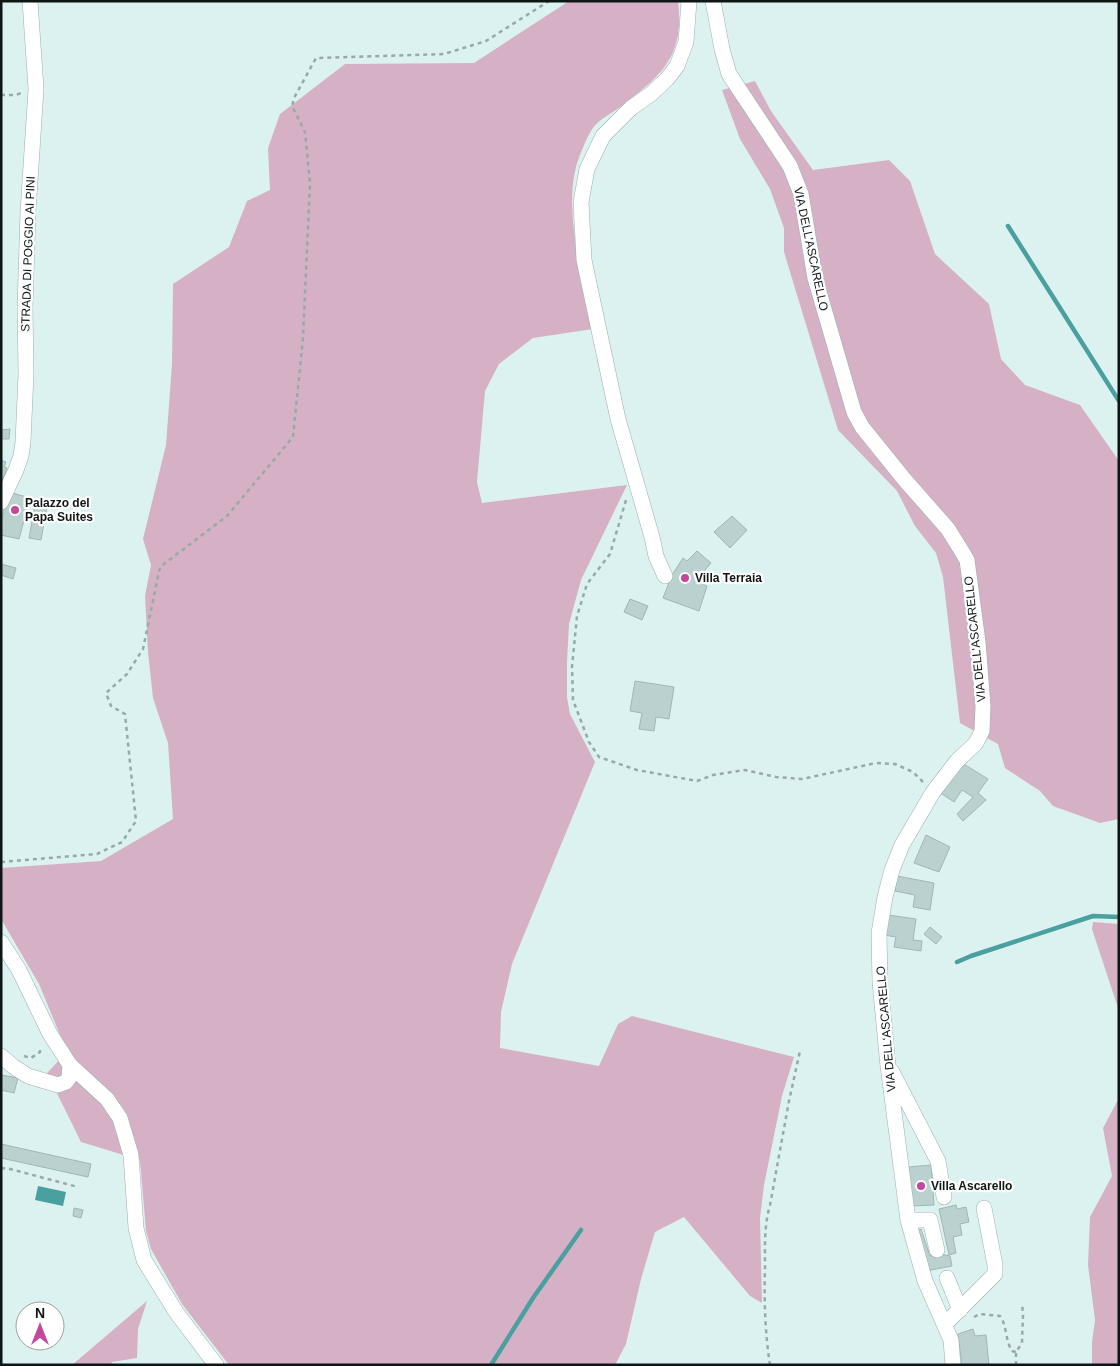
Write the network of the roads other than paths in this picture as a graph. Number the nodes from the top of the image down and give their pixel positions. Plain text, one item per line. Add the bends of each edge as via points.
1 (30, 1) edge
2 (689, 1) edge
3 (713, 1) edge
4 (1, 502) edge
5 (665, 576) dead end
6 (1, 942) edge
7 (1, 1056) edge
8 (70, 1065) junction
9 (888, 1066) junction
10 (944, 1197) dead end
11 (984, 1208) dead end
12 (908, 1220) junction
13 (937, 1250) dead end
14 (947, 1278) dead end
15 (966, 1314) junction
16 (945, 1324) junction
17 (216, 1365) edge
18 (953, 1365) edge

1 - 4 street, STRADA DI POGGIO AI PINI via 36,86 28,212 23,442 16,470
2 - 5 street via 686,42 678,66 603,136 587,169 581,202 584,260 618,419 656,556
3 - 9 street, VIA DELL'ASCARELLO via 730,74 790,166 801,194 815,278 854,412 862,427 948,529 967,560 978,642 982,731 976,743 933,792 902,845 892,870 879,933
6 - 8 street
7 - 8 street via 28,1076 58,1085 69,1078
8 - 17 street via 107,1099 120,1118 131,1155 136,1228 144,1260 176,1312
9 - 10 street via 938,1162
9 - 12 street, VIA DELL'ASCARELLO
11 - 15 street via 994,1274
12 - 13 street via 930,1220
12 - 16 street, VIA DELL'ASCARELLO via 925,1281
14 - 15 street
15 - 16 street
16 - 18 street, VIA DELL'ASCARELLO via 952,1340

